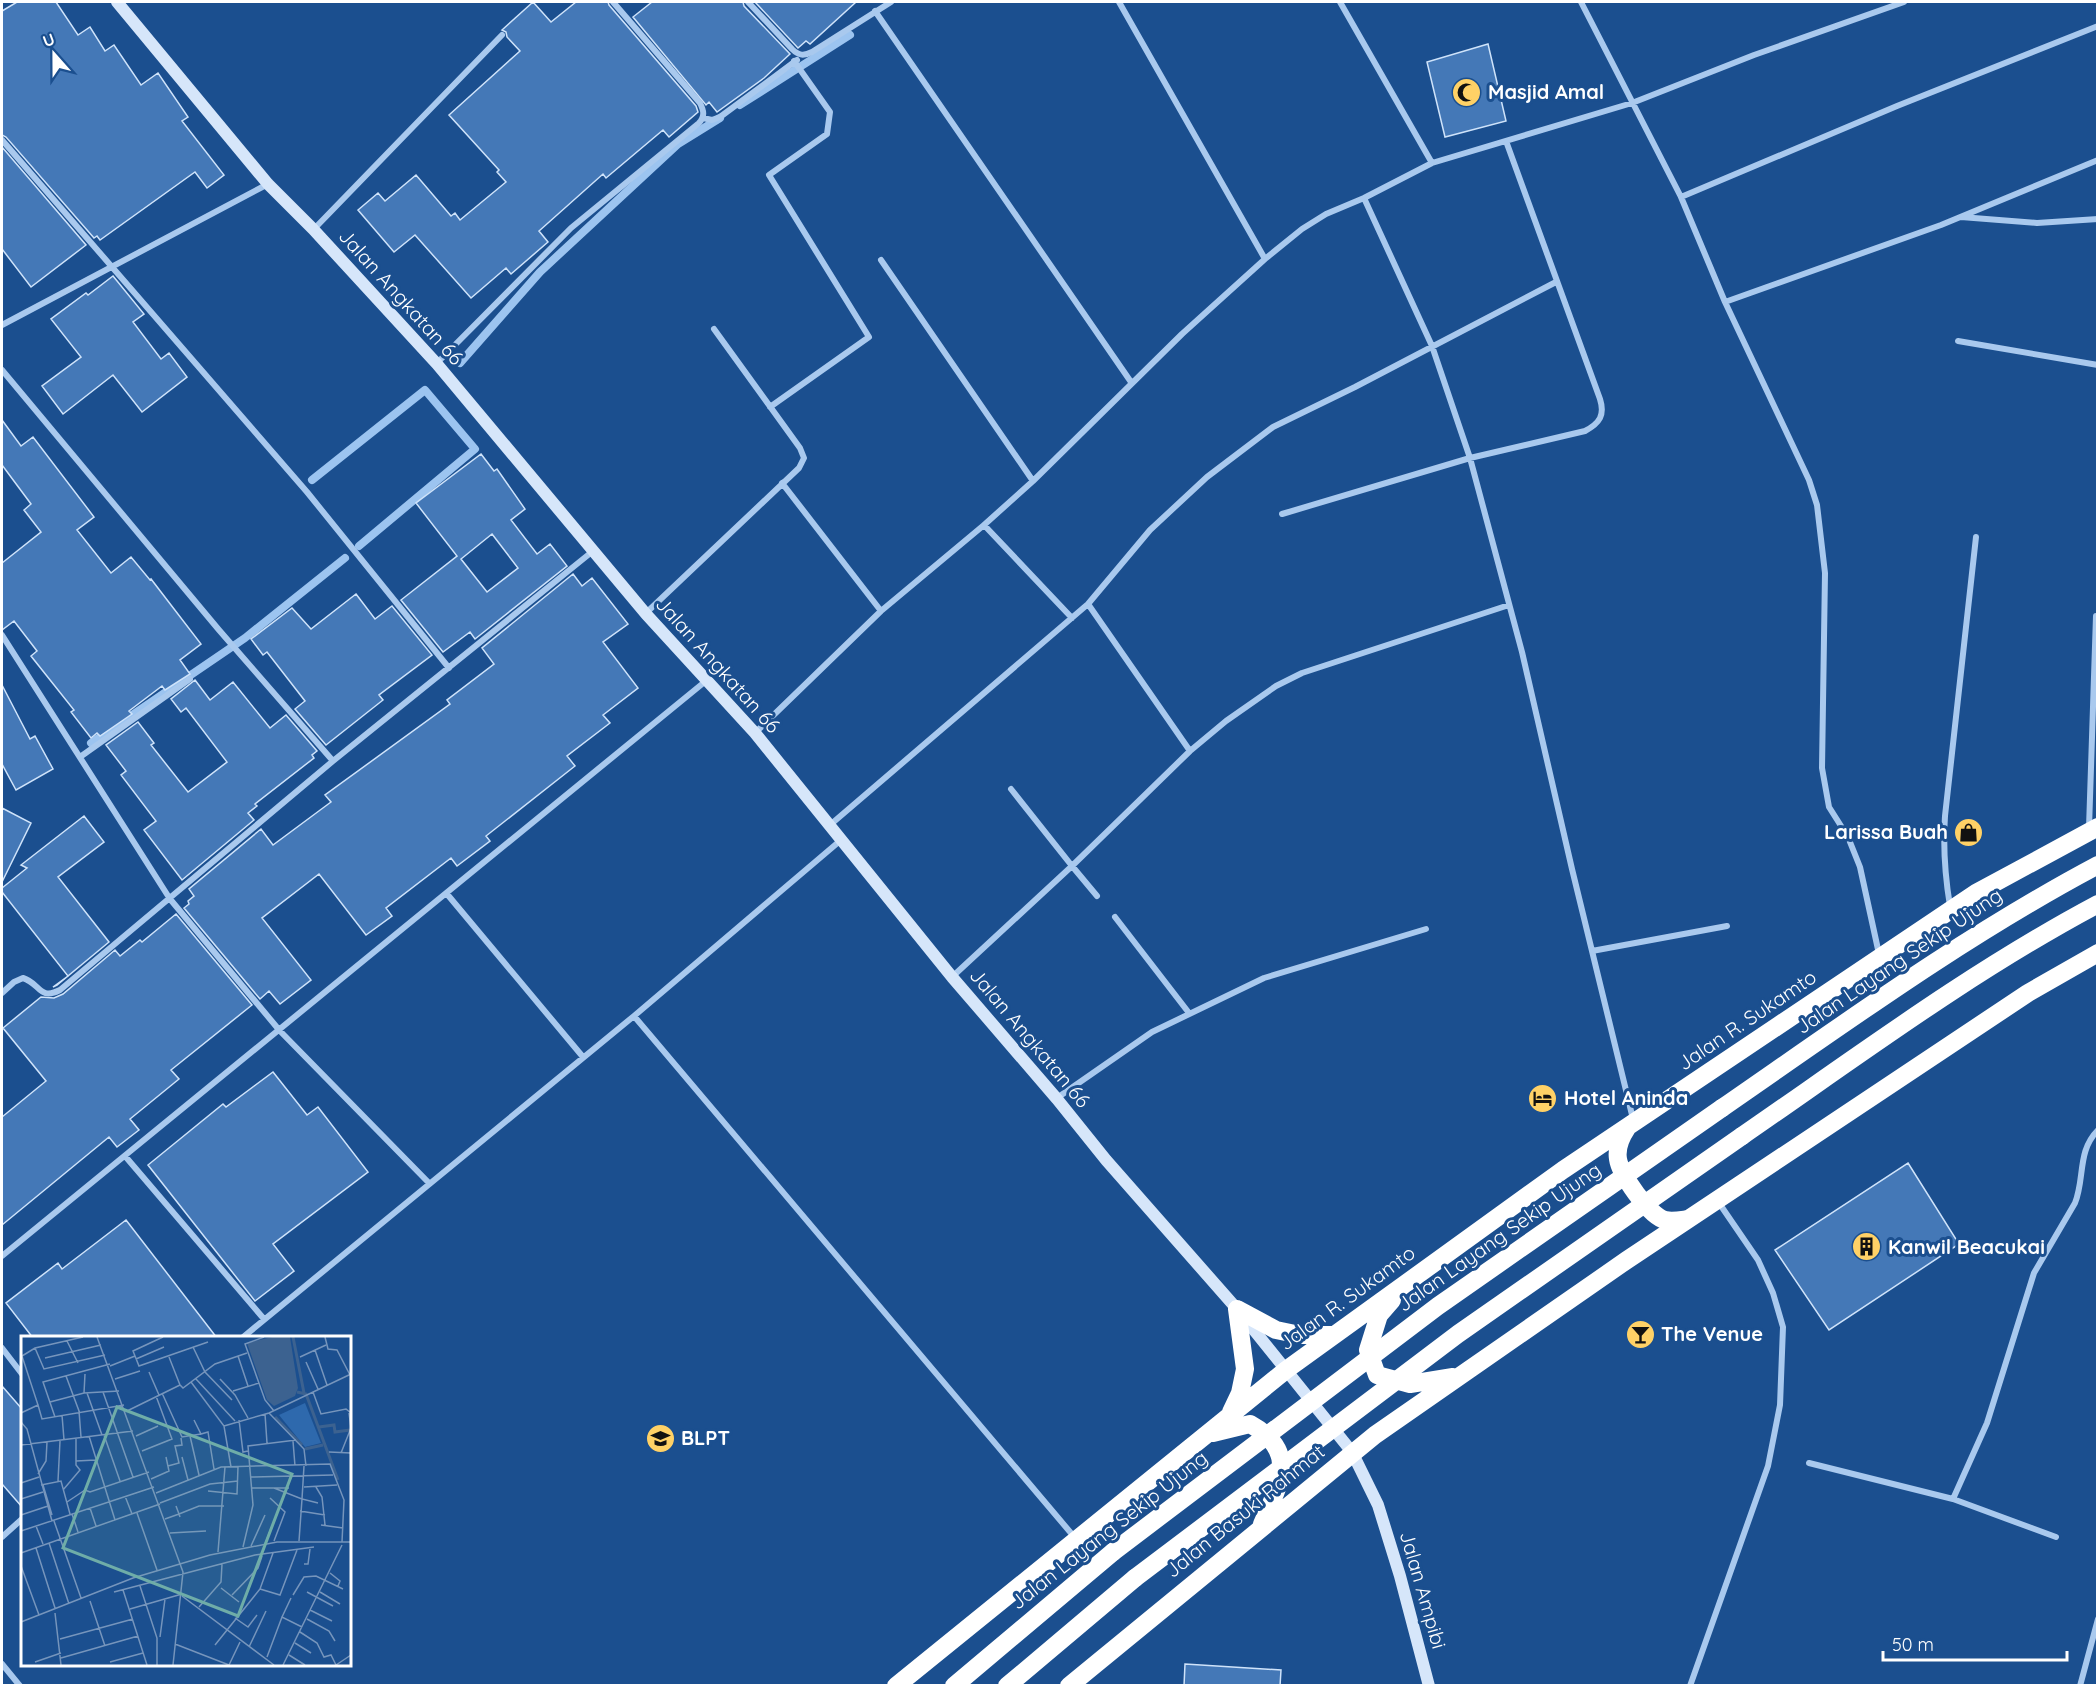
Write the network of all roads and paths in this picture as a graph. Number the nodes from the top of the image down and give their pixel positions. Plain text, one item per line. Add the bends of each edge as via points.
1 (119, 2) edge
2 (613, 2) edge
3 (748, 2) edge
4 (891, 2) edge
5 (1119, 2) edge
6 (1340, 2) edge
7 (1581, 2) edge
8 (1904, 2) edge
9 (876, 12) junction
10 (2097, 26) edge
11 (502, 35) dead end
12 (802, 55) junction
13 (794, 61) junction
14 (1632, 103) junction
15 (703, 118) junction
16 (2, 140) edge
17 (1506, 141) junction
18 (2097, 160) edge
19 (1432, 163) junction
20 (268, 184) junction
21 (1681, 197) junction
22 (1364, 198) junction
23 (1961, 217) junction
24 (2097, 219) edge
25 (313, 230) junction
26 (1265, 259) junction
27 (881, 260) dead end
28 (113, 265) junction
29 (1556, 282) junction
30 (1725, 302) junction
31 (2, 325) edge
32 (714, 329) dead end
33 (1958, 340) dead end
34 (1432, 346) junction
35 (2097, 365) edge
36 (2, 370) edge
37 (443, 372) junction
38 (1131, 382) junction
39 (770, 407) junction
40 (1470, 458) junction
41 (1033, 481) junction
42 (783, 483) junction
43 (1282, 514) dead end
44 (984, 525) junction
45 (1977, 537) dead end
46 (593, 550) junction
47 (1088, 604) junction
48 (1509, 605) junction
49 (881, 611) junction
50 (646, 614) junction
51 (2096, 616) edge
52 (1072, 618) junction
53 (2, 635) edge
54 (449, 668) junction
55 (190, 679) dead end
56 (707, 680) junction
57 (755, 733) junction
58 (1190, 751) junction
59 (80, 757) junction
60 (333, 761) junction
61 (1011, 789) dead end
62 (830, 825) junction
63 (2093, 829) edge
64 (841, 840) junction
65 (2097, 865) edge
66 (1072, 866) junction
67 (447, 894) junction
68 (1097, 896) dead end
69 (170, 899) junction
70 (2097, 904) edge
71 (1951, 909) junction
72 (1114, 917) dead end
73 (1727, 926) dead end
74 (1426, 929) dead end
75 (1592, 951) junction
76 (2097, 953) edge
77 (1880, 957) junction
78 (952, 977) junction
79 (2, 993) edge
80 (1189, 1013) junction
81 (634, 1016) junction
82 (280, 1031) junction
83 (583, 1057) junction
84 (1057, 1099) junction
85 (1630, 1125) junction
86 (2097, 1130) edge
87 (125, 1156) junction
88 (429, 1183) junction
89 (1717, 1200) junction
90 (1688, 1219) junction
91 (2, 1256) edge
92 (1407, 1282) junction
93 (1237, 1309) junction
94 (264, 1319) junction
95 (1334, 1335) junction
96 (244, 1336) edge
97 (2, 1348) edge
98 (1283, 1366) junction
99 (21, 1373) edge
100 (1458, 1377) junction
101 (1229, 1416) junction
102 (1206, 1435) junction
103 (1352, 1452) junction
104 (1809, 1463) dead end
105 (1953, 1499) junction
106 (21, 1520) edge
107 (1261, 1527) junction
108 (2, 1537) edge
109 (2056, 1537) dead end
110 (1076, 1539) junction
111 (2097, 1619) edge
112 (2, 1664) edge
113 (1428, 1685) edge
114 (20, 1686) edge
115 (896, 1686) edge
116 (954, 1686) edge
117 (1007, 1686) edge
118 (1069, 1686) edge
119 (1690, 1686) edge
120 (2080, 1686) edge

1 - 20 street, Jalan Angkatan 66
2 - 15 street via 700,103
3 - 12 street
4 - 9 street
5 - 26 street
6 - 19 street
7 - 14 street
8 - 14 street
9 - 12 street
9 - 38 street
10 - 21 street
11 - 25 street
12 - 13 street
13 - 15 street via 720,117
13 - 39 street via 830,112 828,134 769,175 869,337
14 - 17 street
14 - 21 street
15 - 37 street via 571,228
16 - 28 street
17 - 19 street
17 - 29 street
18 - 23 street
19 - 22 street
20 - 25 street, Jalan Angkatan 66
20 - 28 street
21 - 30 street
22 - 26 street via 1326,214
22 - 34 street
23 - 24 street via 2037,222
23 - 30 street
25 - 37 street, Jalan Angkatan 66
26 - 38 street
27 - 41 street
28 - 31 street
28 - 54 street via 308,492
29 - 34 street
29 - 40 street via 1602,405 1600,420 1585,430
30 - 77 street via 1796,450 1817,505 1825,573 1822,768 1829,807 1848,837 1860,867
32 - 39 street
33 - 35 street
34 - 40 street
34 - 47 street via 1273,427 1207,477 1150,530
36 - 60 street
37 - 46 street, Jalan Angkatan 66
38 - 41 street
39 - 42 street via 804,458
40 - 43 street
40 - 48 street
41 - 44 street
42 - 49 street
42 - 50 street
44 - 49 street
44 - 52 street
45 - 71 street via 1943,840
46 - 50 street, Jalan Angkatan 66
46 - 54 street
47 - 52 street
47 - 58 street
48 - 58 street via 1302,673 1254,700
48 - 75 street
49 - 57 street
50 - 56 street, Jalan Angkatan 66
51 - 63 street
52 - 62 street
53 - 59 street
54 - 60 street
55 - 59 street
56 - 57 street, Jalan Angkatan 66
56 - 67 street
57 - 62 street, Jalan Angkatan 66
58 - 66 street
59 - 69 street
60 - 69 street
61 - 66 street
62 - 64 street, Jalan Angkatan 66
63 - 71 highway, Jalan R. Sukamto
64 - 78 street, Jalan Angkatan 66
64 - 81 street
65 - 116 highway, Jalan Layang Sekip Ujung, bridge via 1944,955 1438,1306 1113,1551
66 - 68 street
66 - 78 street
67 - 82 street
67 - 83 street
69 - 79 street via 60,990 41,992 32,981 23,978
69 - 82 street
70 - 117 highway, bridge via 1963,983 1458,1334 1135,1578
71 - 77 highway, Jalan R. Sukamto
72 - 80 street
73 - 75 street
74 - 80 street via 1263,978
75 - 85 street
76 - 89 highway via 2028,993
77 - 85 highway, Jalan R. Sukamto
78 - 84 street, Jalan Angkatan 66
80 - 84 street via 1152,1032
81 - 83 street
81 - 110 street
82 - 87 street
82 - 88 street
83 - 88 street
84 - 93 street, Jalan Angkatan 66
85 - 90 highway via 1620,1139 1621,1168 1647,1209 1666,1221
85 - 92 highway, Jalan R. Sukamto
86 - 105 street via 2084,1151 2075,1203 2034,1273 1987,1423
87 - 91 street
87 - 94 street
88 - 94 street
89 - 90 highway
89 - 119 street via 1758,1260 1773,1293 1783,1327 1780,1405 1768,1466
90 - 100 highway
92 - 95 highway, Jalan R. Sukamto
92 - 100 highway via 1379,1315 1368,1350 1377,1375 1410,1384
93 - 95 highway via 1276,1330
93 - 98 street, Jalan Angkatan 66
93 - 101 highway via 1245,1369 1240,1393
94 - 96 street
95 - 98 highway, Jalan R. Sukamto
97 - 99 street
98 - 101 highway, Jalan R. Sukamto
98 - 103 street, Jalan Angkatan 66
100 - 103 highway, Jalan Basuki Rahmat
101 - 102 highway
102 - 107 highway via 1250,1424 1275,1442 1280,1452 1281,1476
102 - 110 highway
103 - 107 highway, Jalan Basuki Rahmat
103 - 113 street, Jalan Ampibi via 1378,1505
104 - 105 street
105 - 109 street
106 - 108 street
107 - 118 highway, Jalan Basuki Rahmat
110 - 115 highway
111 - 120 street
112 - 114 street

